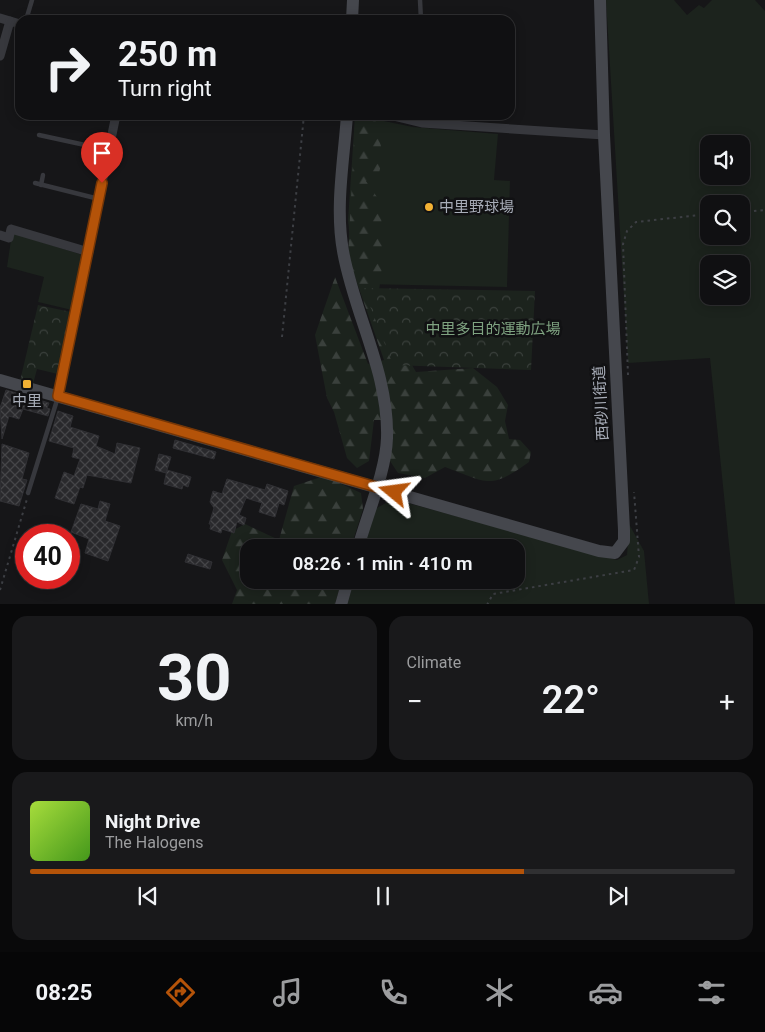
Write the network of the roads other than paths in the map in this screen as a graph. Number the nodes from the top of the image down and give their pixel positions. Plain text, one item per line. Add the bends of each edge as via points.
1 (32, 0) edge
2 (354, 0) edge
3 (420, 0) edge
4 (600, 0) edge
5 (28, 15) edge
6 (352, 15) edge
7 (421, 15) edge
8 (0, 18) edge
9 (10, 20) junction
10 (15, 22) edge
11 (0, 56) edge
12 (115, 120) edge
13 (347, 120) edge
14 (433, 120) edge
15 (39, 135) dead end
16 (604, 135) junction
17 (109, 150) junction
18 (44, 175) dead end
19 (35, 183) dead end
20 (41, 185) junction
21 (99, 199) junction
22 (0, 235) edge
23 (88, 252) junction
24 (0, 380) edge
25 (58, 396) junction
26 (376, 487) junction
27 (28, 493) road end
28 (361, 539) edge
29 (345, 589) edge
30 (341, 604) edge

1 - 5 lane
2 - 6 street
3 - 7 lane
4 - 16 street, 西砂川街道
8 - 9 street
9 - 10 street
9 - 11 street
12 - 17 street
13 - 26 street via 343,251 377,366 386,412 387,439
14 - 16 street
15 - 17 lane
16 - 26 street, 西砂川街道 via 624,530 621,548 615,552 600,551
17 - 21 street
18 - 20 lane
19 - 20 lane
20 - 21 lane
21 - 23 street
22 - 23 street via 9,238 12,230
23 - 25 street
24 - 25 street
25 - 26 street
25 - 27 lane
26 - 28 street
29 - 30 street

